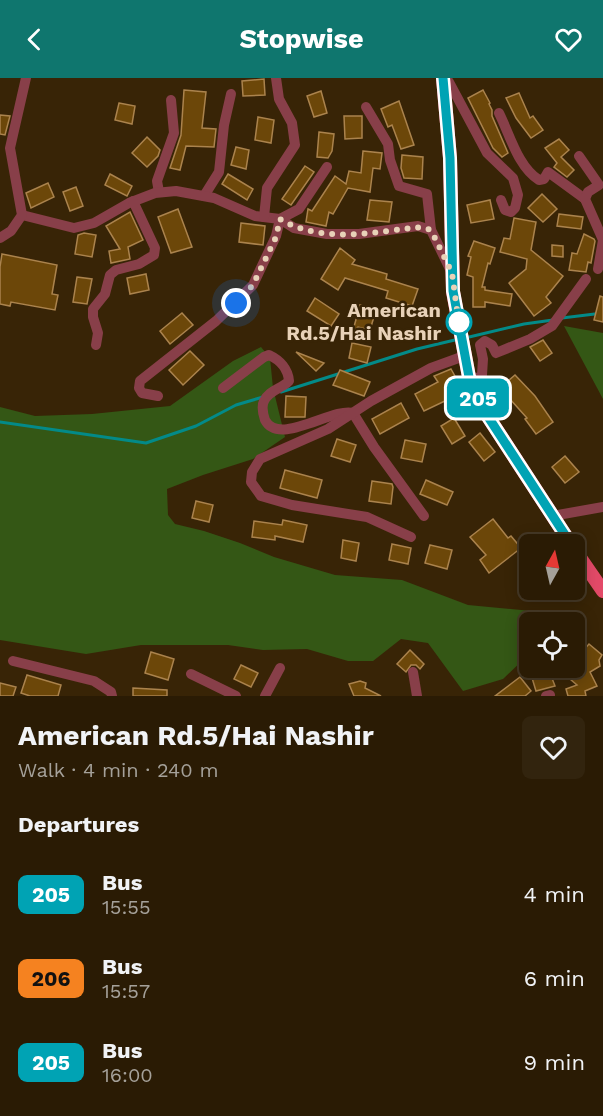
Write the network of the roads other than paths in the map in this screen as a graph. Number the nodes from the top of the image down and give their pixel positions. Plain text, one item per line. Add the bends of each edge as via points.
1 (26, 78) edge
2 (276, 78) edge
3 (443, 78) edge
4 (231, 94) dead end
5 (171, 100) dead end
6 (366, 107) dead end
7 (499, 113) dead end
8 (519, 156) junction
9 (579, 156) dead end
10 (500, 166) junction
11 (327, 167) dead end
12 (159, 192) junction
13 (204, 196) junction
14 (585, 199) junction
15 (501, 200) dead end
16 (133, 201) junction
17 (22, 215) junction
18 (264, 217) junction
19 (280, 219) junction
20 (431, 230) junction
21 (0, 238) edge
22 (598, 269) dead end
23 (452, 273) junction
24 (586, 279) dead end
25 (96, 345) dead end
26 (465, 356) junction
27 (472, 383) junction
28 (223, 388) dead end
29 (158, 396) dead end
30 (353, 413) junction
31 (603, 507) edge
32 (424, 516) dead end
33 (552, 516) junction
34 (564, 534) edge
35 (411, 537) dead end
36 (585, 565) edge
37 (603, 591) edge
38 (13, 661) dead end
39 (280, 668) dead end
40 (413, 672) dead end
41 (191, 674) dead end
42 (112, 696) edge
43 (236, 696) edge
44 (265, 696) edge
45 (417, 696) edge

1 - 17 street via 10,148
2 - 18 street via 279,99 292,123 295,145 267,188
3 - 10 street via 449,82 487,153
3 - 23 main road via 450,158
4 - 13 street via 219,172
5 - 12 street via 174,133 157,181
6 - 20 street via 388,144 399,186 427,194
7 - 8 street
8 - 10 street
8 - 14 street via 535,178 544,179 548,172
9 - 14 street via 599,185
10 - 15 street via 513,178 518,204 511,212 505,210
11 - 19 street via 300,209
12 - 13 street
12 - 16 street
13 - 18 street
14 - 22 street via 603,240
16 - 17 street via 94,223 74,228
16 - 25 street via 155,248 154,255 110,274 105,294 93,309
17 - 21 street
18 - 19 street
19 - 20 street via 294,228 333,235 418,226
19 - 29 street via 276,237 253,285 216,321 140,381 138,388 142,393
20 - 23 street
23 - 26 main road
24 - 27 street via 552,326 496,353 485,341 480,345 482,375
26 - 27 main road
26 - 30 street via 431,368
27 - 33 main road via 483,409
28 - 30 street via 269,355 284,366 289,381 270,392 264,401 263,414 269,426 285,429 348,411
30 - 32 street
30 - 35 street via 328,429 260,459 251,482 261,496 367,517
31 - 33 street
33 - 34 main road
36 - 37 main road
38 - 42 street via 94,681
39 - 44 street
40 - 45 street
41 - 43 street

